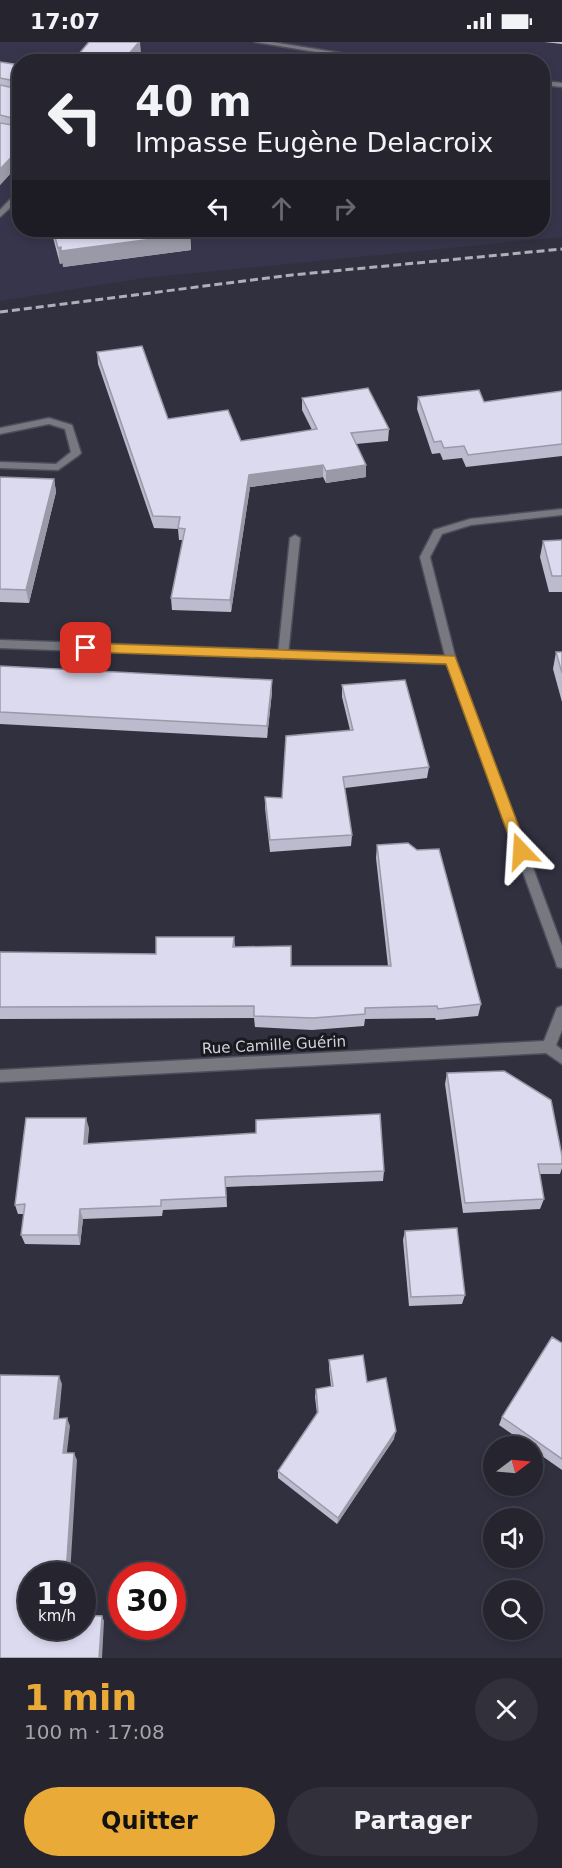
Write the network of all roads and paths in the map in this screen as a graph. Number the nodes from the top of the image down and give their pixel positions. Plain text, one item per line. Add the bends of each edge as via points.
1 (258, 42) edge
2 (340, 54) edge
3 (12, 202) edge
4 (0, 215) edge
5 (0, 431) edge
6 (0, 465) edge
7 (562, 512) edge
8 (296, 538) dead end
9 (0, 644) edge
10 (283, 655) junction
11 (451, 660) junction
12 (562, 963) edge
13 (562, 1012) edge
14 (549, 1047) junction
15 (562, 1058) edge
16 (0, 1076) edge

1 - 2 street
3 - 4 street
5 - 6 street via 49,421 69,427 76,453 58,467
7 - 11 street via 470,522 438,532 425,557
8 - 10 street
9 - 10 street
10 - 11 street
11 - 12 street
13 - 14 street
14 - 15 street
14 - 16 street, Rue Camille Guérin

